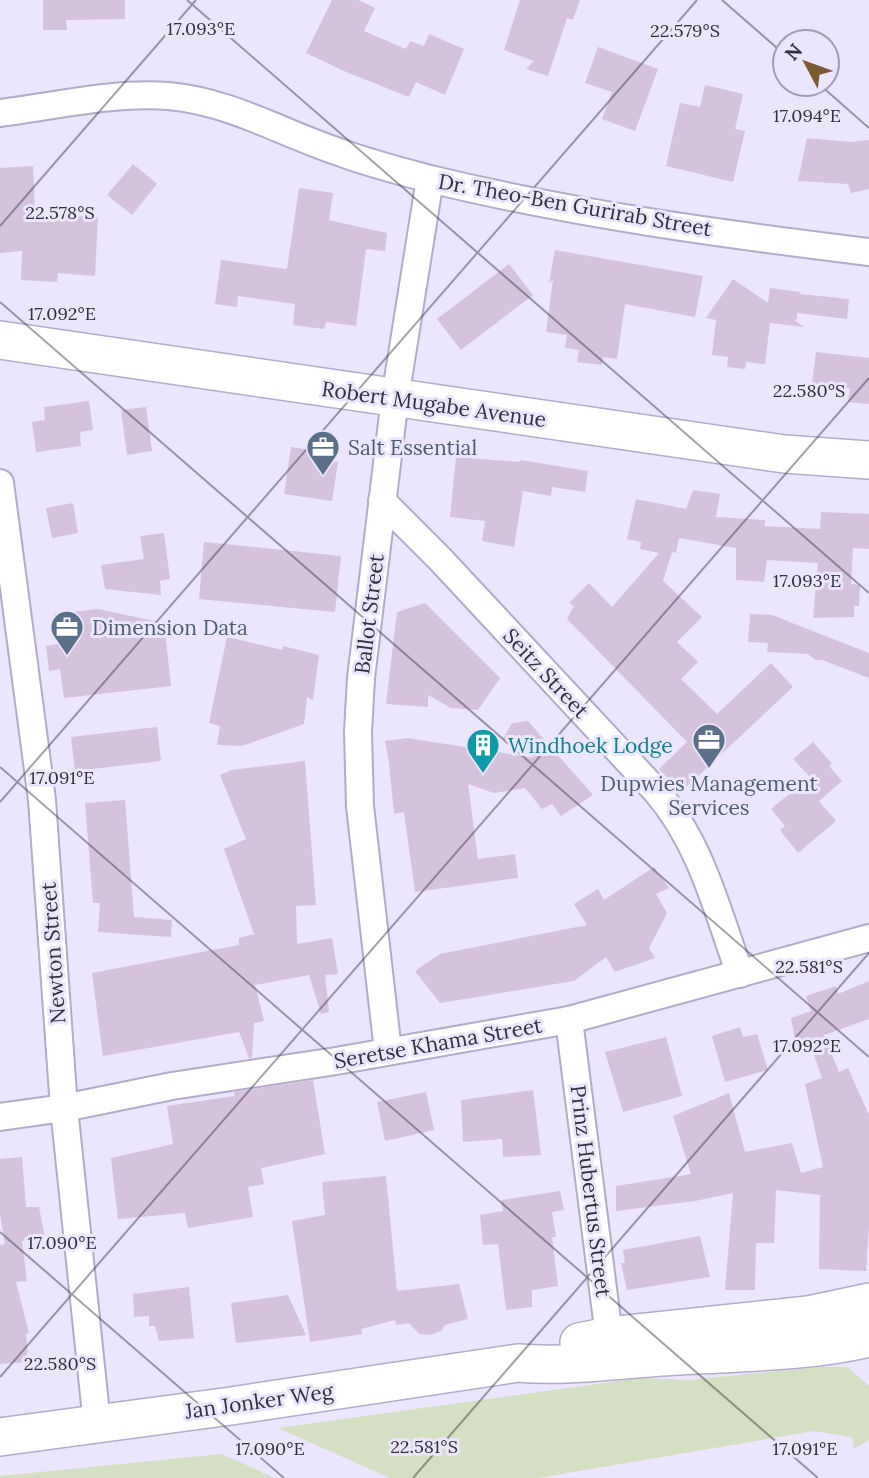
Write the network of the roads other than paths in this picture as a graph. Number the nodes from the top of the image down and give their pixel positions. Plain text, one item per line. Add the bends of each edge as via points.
1 (0, 113) edge
2 (430, 179) junction
3 (869, 252) edge
4 (0, 340) edge
5 (395, 398) junction
6 (869, 460) edge
7 (0, 483) edge
8 (382, 501) junction
9 (869, 938) edge
10 (740, 974) junction
11 (569, 1020) junction
12 (388, 1051) junction
13 (64, 1108) junction
14 (0, 1117) edge
15 (869, 1302) edge
16 (869, 1338) edge
17 (611, 1348) junction
18 (97, 1424) junction
19 (0, 1437) edge

1 - 2 street, Dr. Theo-Ben Gurirab Street via 124,96 169,96 262,120 338,152
2 - 3 street, Dr. Theo-Ben Gurirab Street via 556,206
2 - 5 street, Ballot Street
4 - 5 main road, Robert Mugabe Avenue
5 - 6 main road, Robert Mugabe Avenue via 784,454
5 - 8 street, Ballot Street
7 - 13 street, Newton Street via 42,800
8 - 10 street, Seitz Street via 676,816 700,861
8 - 12 street, Ballot Street via 361,678 358,765
9 - 10 street, Seretse Khama Street
10 - 11 street, Seretse Khama Street
11 - 12 street, Seretse Khama Street
11 - 17 street, Prinz Hubertus Street
12 - 13 street, Seretse Khama Street
13 - 14 street, Seretse Khama Street
13 - 18 street, Newton Street
15 - 17 main road, Jan Jonker Weg
16 - 17 main road, Jan Jonker Weg via 749,1354
17 - 18 main road, Jan Jonker Weg via 546,1365 518,1363
18 - 19 main road, Jan Jonker Weg

